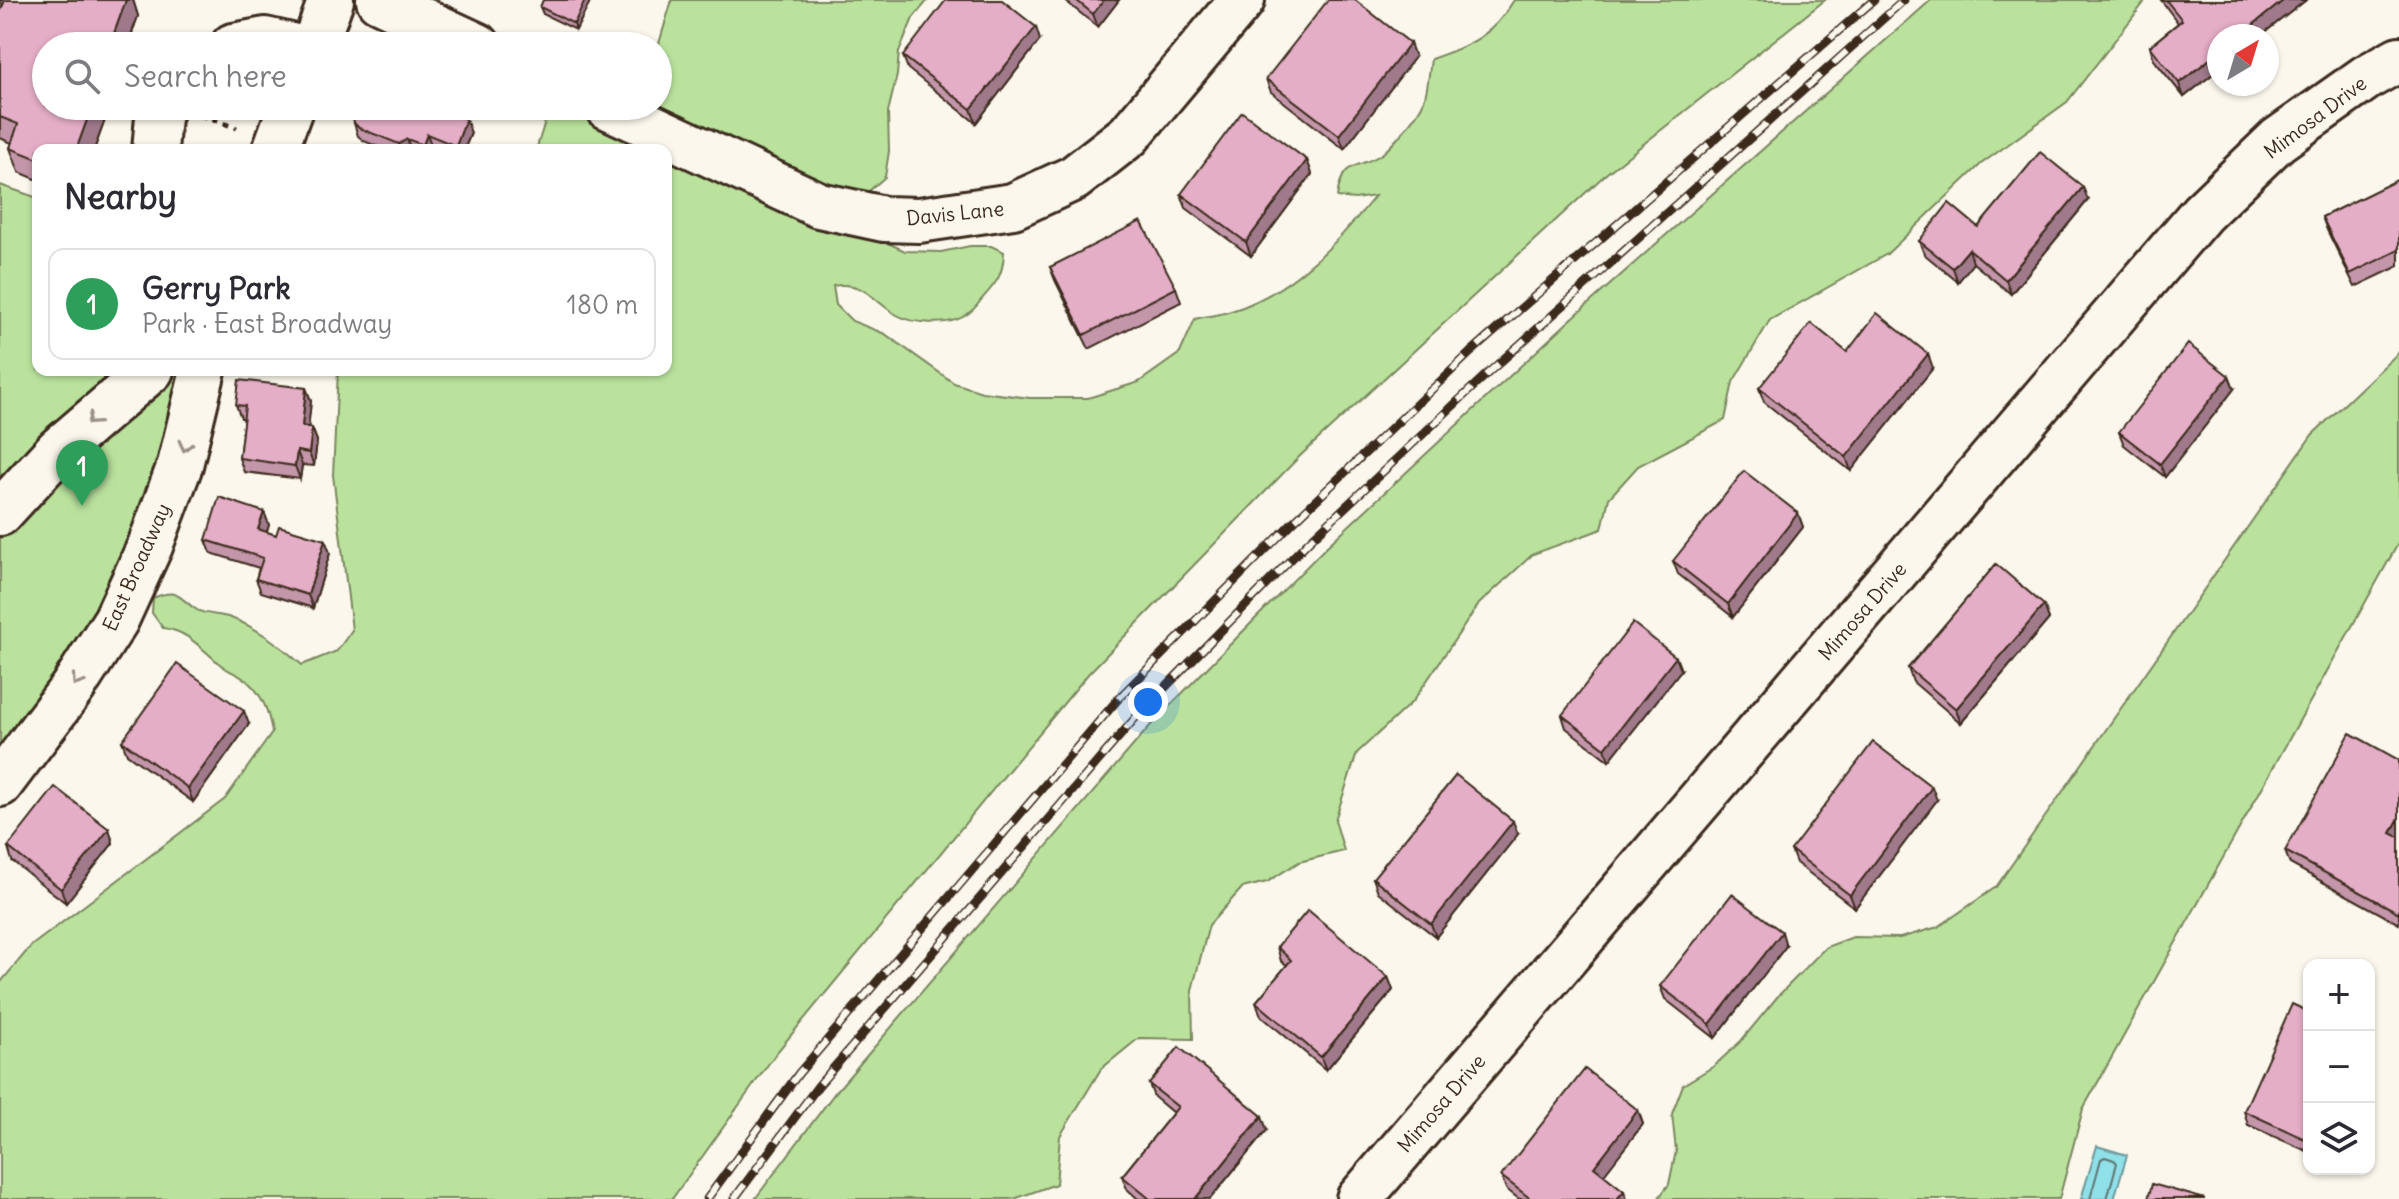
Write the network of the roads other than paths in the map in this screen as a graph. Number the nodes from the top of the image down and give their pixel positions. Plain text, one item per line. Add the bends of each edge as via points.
1 (331, 0) edge
2 (379, 0) edge
3 (1242, 0) edge
4 (319, 32) edge
5 (448, 32) edge
6 (2399, 59) edge
7 (168, 120) edge
8 (277, 120) edge
9 (637, 120) edge
10 (258, 139) edge
11 (155, 144) edge
12 (144, 376) edge
13 (202, 376) edge
14 (0, 513) edge
15 (0, 784) edge
16 (1359, 1199) edge

1 - 4 street
2 - 5 street
3 - 9 street, Davis Lane via 1129,135 1074,178 1013,206 919,220 884,219 819,205
6 - 16 street, Mimosa Drive via 2278,140 2202,213
7 - 11 street
8 - 10 street
12 -> 14 street via 58,450
13 -> 15 street, East Broadway via 180,465 116,620

